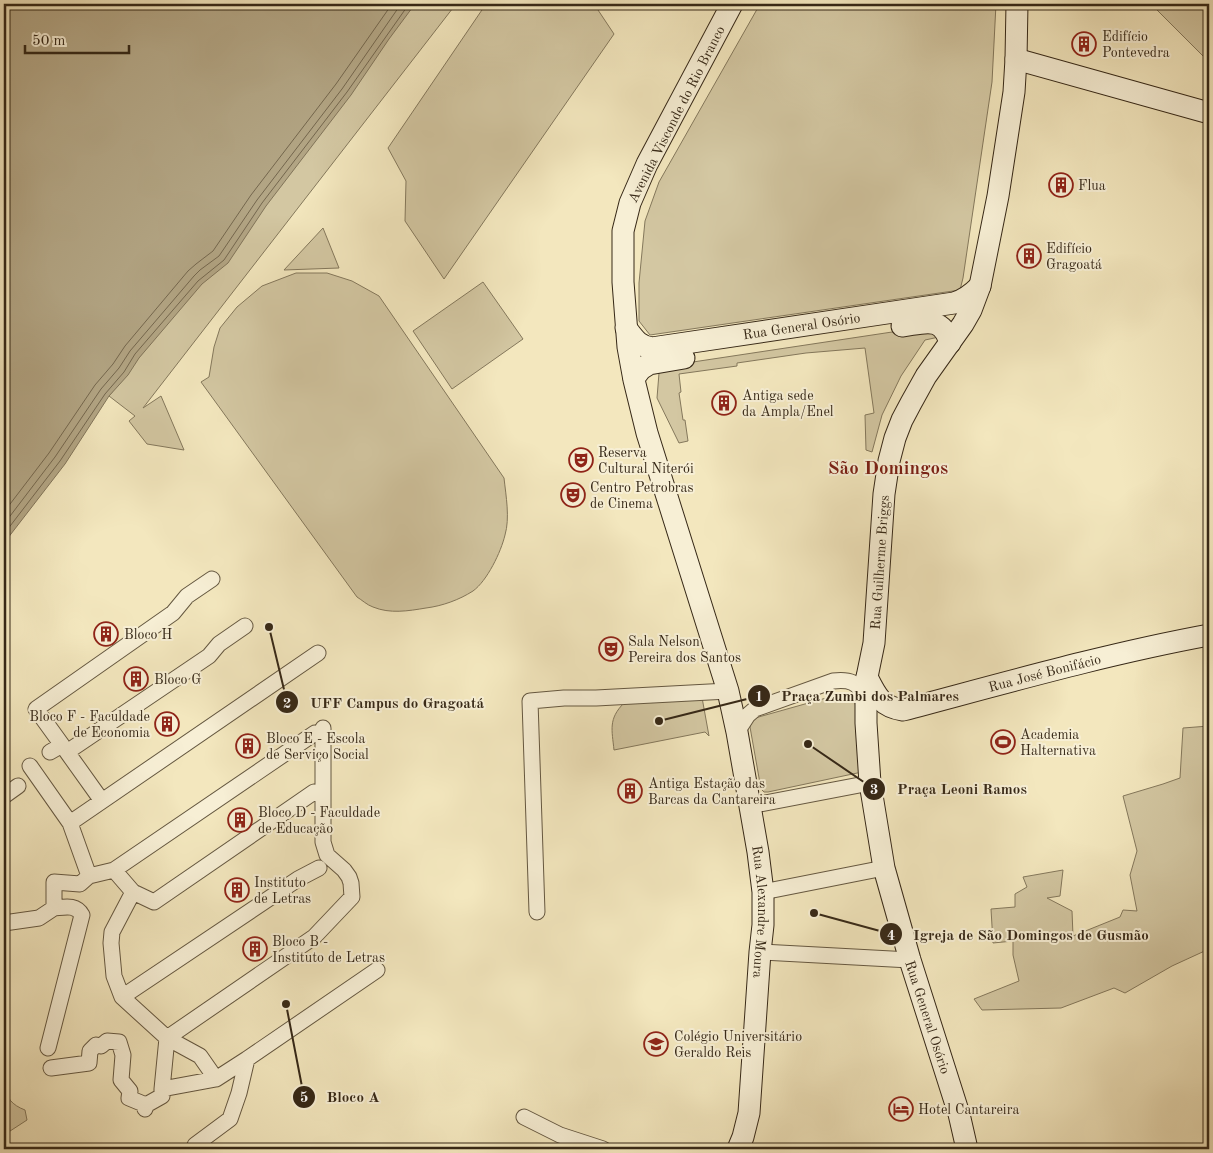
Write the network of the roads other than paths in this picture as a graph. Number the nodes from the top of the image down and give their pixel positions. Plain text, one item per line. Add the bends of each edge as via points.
1 (732, 4) edge
2 (1017, 4) edge
3 (1016, 59) junction
4 (1209, 113) edge
5 (980, 286) junction
6 (626, 328) junction
7 (950, 343) junction
8 (634, 378) junction
9 (212, 579) dead end
10 (245, 626) dead end
11 (1209, 635) edge
12 (318, 654) dead end
13 (866, 687) junction
14 (728, 691) junction
15 (737, 732) junction
16 (60, 750) junction
17 (30, 766) dead end
18 (870, 783) junction
19 (18, 786) dead end
20 (314, 792) dead end
21 (4, 796) edge
22 (102, 802) junction
23 (749, 806) junction
24 (70, 823) junction
25 (319, 868) dead end
26 (884, 868) junction
27 (114, 870) junction
28 (89, 876) junction
29 (133, 892) junction
30 (763, 892) junction
31 (54, 908) junction
32 (537, 912) dead end
33 (4, 923) edge
34 (760, 952) junction
35 (910, 960) junction
36 (377, 970) dead end
37 (122, 998) junction
38 (167, 1038) junction
39 (48, 1048) dead end
40 (246, 1059) junction
41 (51, 1068) dead end
42 (216, 1079) junction
43 (162, 1089) junction
44 (524, 1117) dead end
45 (742, 1145) edge
46 (194, 1149) edge
47 (604, 1149) edge
48 (967, 1149) edge

1 - 6 street, Avenida Visconde do Rio Branco via 647,164 630,203 623,231 622,282
2 - 3 street
3 - 4 street
3 - 5 street via 1008,137
5 - 6 street, Rua General Osório via 964,300 954,303 652,348 639,344
5 - 7 street via 971,310
6 - 8 street, Avenida Visconde do Rio Branco
7 - 8 street, Rua General Osório via 944,328 929,322 653,363
7 - 13 street, Rua Guilherme Briggs via 926,376 902,420 889,461 874,643
8 - 14 street, Avenida Visconde do Rio Branco
9 - 16 street via 187,596 173,613 36,709
10 - 16 street via 219,644 209,656
11 - 13 street, Rua José Bonifácio via 1089,661 903,710 885,705
12 - 22 street
13 - 15 street via 842,680 833,681 755,710
13 - 18 street, Rua General Osório
14 - 15 street, Avenida Visconde do Rio Branco
14 - 32 street via 530,701
15 - 23 street, Rua Alexandre Moura
16 - 22 street
17 - 24 street
18 - 23 street
18 - 26 street, Rua General Osório
19 - 21 street
20 - 29 street via 154,902
22 - 24 street
23 - 30 street, Rua Alexandre Moura
24 - 28 street
25 - 37 street
26 - 30 street
26 - 35 street, Rua General Osório
27 - 28 street
27 - 29 street
27 - 38 street via 319,730 323,842 327,855 349,877 352,897 314,937
28 - 31 street via 80,884 54,882
29 - 37 street via 112,932 114,976
30 - 34 street, Rua Alexandre Moura
31 - 33 street via 39,918
31 - 39 street via 76,908 82,915
34 - 35 street
34 - 45 street, Rua Alexandre Moura via 750,1113
35 - 48 street, Rua General Osório
36 - 40 street
37 - 38 street
38 - 42 street via 200,1056
38 - 43 street
40 - 42 street
40 - 46 street via 230,1119
41 - 43 street via 89,1063 90,1051 96,1045 101,1046 107,1041 119,1042 124,1054 121,1080 130,1091 129,1098 146,1107 162,1096
42 - 43 street
44 - 47 street via 560,1135

